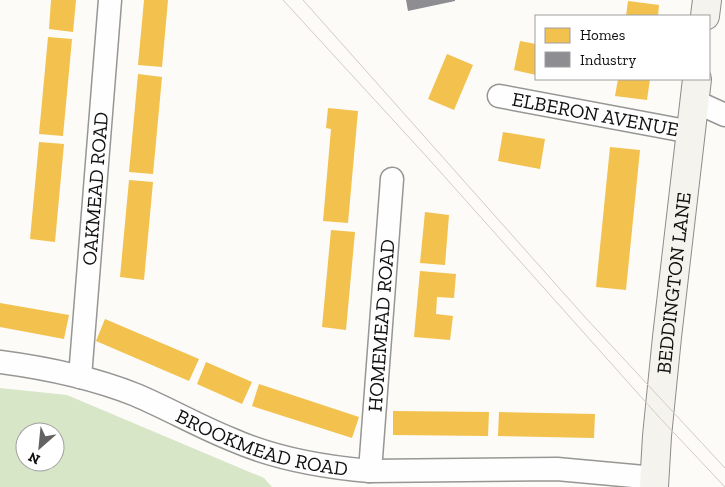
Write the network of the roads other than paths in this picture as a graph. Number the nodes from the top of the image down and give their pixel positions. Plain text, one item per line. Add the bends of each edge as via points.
1 (110, 0) edge
2 (707, 0) edge
3 (705, 15) edge
4 (696, 90) edge
5 (499, 96) dead end
6 (725, 115) edge
7 (691, 132) junction
8 (392, 179) dead end
9 (0, 362) edge
10 (80, 377) junction
11 (370, 471) junction
12 (655, 482) edge

1 - 10 street, OAKMEAD ROAD
2 - 3 main road
4 - 6 street
4 - 7 main road, BEDDINGTON LANE
5 - 7 street, ELBERON AVENUE
7 - 12 main road, BEDDINGTON LANE via 667,337
8 - 11 street, HOMEMEAD ROAD
9 - 10 street, BROOKMEAD ROAD
10 - 11 street, BROOKMEAD ROAD via 135,394 233,441 269,453 342,469
11 - 12 street, BROOKMEAD ROAD via 557,469

